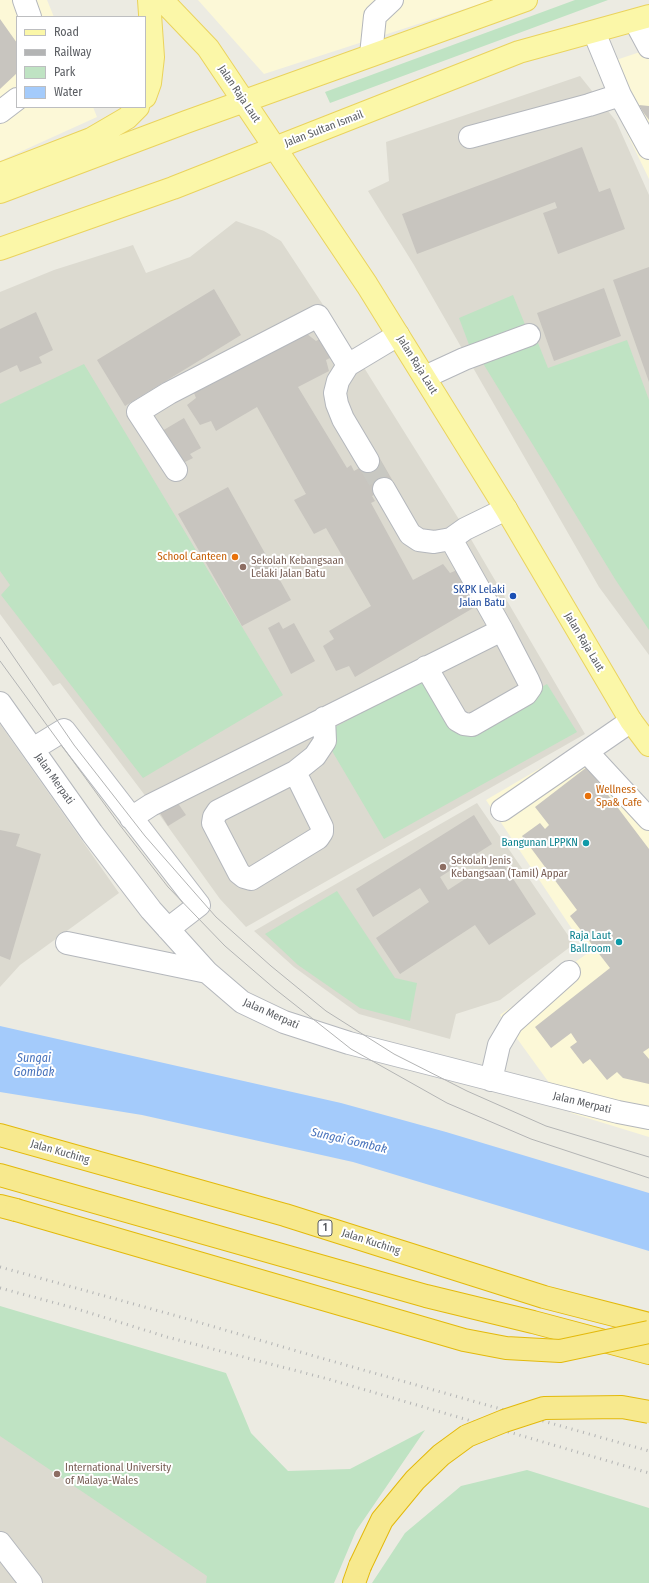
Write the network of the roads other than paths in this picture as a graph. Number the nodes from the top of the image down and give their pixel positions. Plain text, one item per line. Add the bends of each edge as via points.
1 (24, 0) edge
2 (149, 0) edge
3 (162, 0) edge
4 (392, 0) edge
5 (506, 2) edge
6 (30, 16) edge
7 (642, 18) edge
8 (594, 32) junction
9 (649, 47) edge
10 (371, 55) junction
11 (146, 94) edge
12 (620, 95) junction
13 (16, 100) edge
14 (244, 101) junction
15 (137, 108) edge
16 (0, 112) edge
17 (470, 137) dead end
18 (274, 148) junction
19 (649, 148) edge
20 (0, 174) edge
21 (0, 192) edge
22 (0, 249) edge
23 (398, 335) junction
24 (529, 335) dead end
25 (348, 365) junction
26 (425, 378) junction
27 (368, 461) tunnel mouth
28 (176, 470) dead end
29 (384, 489) tunnel mouth
30 (506, 509) junction
31 (451, 539) junction
32 (502, 630) junction
33 (426, 667) junction
34 (0, 703) edge
35 (324, 718) junction
36 (631, 720) junction
37 (649, 744) edge
38 (32, 749) junction
39 (587, 752) junction
40 (295, 772) junction
41 (502, 810) dead end
42 (131, 818) junction
43 (649, 819) edge
44 (168, 929) junction
45 (66, 943) dead end
46 (207, 972) junction
47 (569, 972) dead end
48 (491, 1080) junction
49 (649, 1118) edge
50 (0, 1135) edge
51 (0, 1175) edge
52 (8, 1208) edge
53 (649, 1324) edge
54 (649, 1332) edge
55 (649, 1353) edge
56 (649, 1412) edge
57 (0, 1543) edge
58 (357, 1574) edge
59 (31, 1583) edge

1 - 6 street
2 - 11 main road via 153,57
3 - 14 main road, Jalan Raja Laut via 208,48
4 - 10 street via 374,16
5 - 10 main road
7 - 8 main road, Jalan Sultan Ismail
7 - 9 street
8 - 12 street
8 - 18 main road, Jalan Sultan Ismail via 519,52
10 - 14 main road
12 - 17 street via 589,106
12 - 19 street
13 - 16 street
14 - 18 main road, Jalan Raja Laut
14 - 21 main road
15 - 20 main road via 127,118 91,139
18 - 22 main road, Jalan Sultan Ismail via 173,188
18 - 23 main road, Jalan Raja Laut
23 - 25 street
23 - 26 main road, Jalan Raja Laut
24 - 26 street via 464,359
25 - 27 street via 338,381 335,393 337,404
25 - 28 street via 318,316 169,393 138,412
26 - 30 main road, Jalan Raja Laut
29 - 31 street via 410,534 419,540 434,542
30 - 31 street via 465,529
30 - 36 main road, Jalan Raja Laut
31 - 32 street
32 - 33 street
32 - 33 street via 530,687 526,694 472,725 457,720
33 - 35 street
34 - 38 street, Jalan Merpati
35 - 40 street via 325,740 315,756
35 - 42 street via 151,805
36 - 37 main road, Jalan Raja Laut
36 - 39 street
38 - 42 street via 64,730
38 - 44 street, Jalan Merpati via 96,839
39 - 41 street
39 - 43 street
40 - 40 street via 218,811 214,817 212,823 244,877 251,879 318,838 322,832 322,826
42 - 44 street via 199,905
44 - 46 street, Jalan Merpati
45 - 46 street
46 - 48 street, Jalan Merpati via 242,1002 284,1022 349,1043
47 - 48 street via 512,1023 499,1045
48 - 49 street, Jalan Merpati
50 - 53 highway, Jalan Kuching / 1 via 285,1215 544,1297
51 - 55 highway via 426,1296
52 - 54 highway, bridge via 464,1340 506,1348 560,1351
56 - 58 highway, bridge via 622,1407 544,1408 467,1436 441,1455 415,1480 382,1520
57 - 59 street

